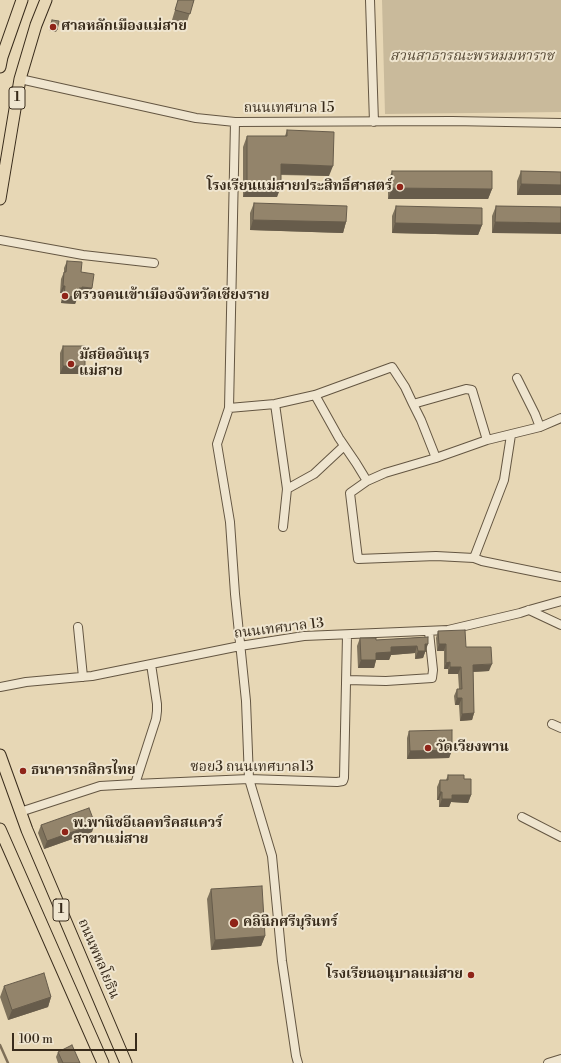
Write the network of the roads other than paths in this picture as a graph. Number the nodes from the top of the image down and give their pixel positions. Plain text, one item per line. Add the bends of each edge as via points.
1 (22, 0) edge
2 (46, 0) edge
3 (370, 0) edge
4 (0, 67) edge
5 (20, 80) junction
6 (235, 122) junction
7 (374, 122) junction
8 (561, 123) edge
9 (0, 199) edge
10 (0, 240) edge
11 (154, 263) dead end
12 (517, 378) dead end
13 (315, 395) junction
14 (275, 404) junction
15 (413, 404) junction
16 (229, 408) junction
17 (561, 418) edge
18 (540, 427) junction
19 (511, 434) junction
20 (487, 440) junction
21 (344, 446) junction
22 (436, 458) junction
23 (367, 481) junction
24 (287, 489) junction
25 (283, 527) dead end
26 (474, 558) junction
27 (561, 577) edge
28 (561, 601) edge
29 (529, 610) junction
30 (561, 625) edge
31 (78, 627) dead end
32 (430, 632) junction
33 (347, 635) junction
34 (240, 646) junction
35 (151, 664) junction
36 (83, 677) junction
37 (346, 680) junction
38 (0, 687) edge
39 (552, 724) dead end
40 (561, 728) edge
41 (0, 755) edge
42 (249, 779) junction
43 (134, 784) junction
44 (20, 812) junction
45 (522, 817) dead end
46 (0, 831) edge
47 (561, 837) edge
48 (561, 1059) edge
49 (104, 1063) edge
50 (126, 1063) edge
51 (298, 1063) edge
52 (548, 1063) edge

1 - 4 main road
2 - 5 main road, 1
3 - 7 street
5 - 6 street, ถนนเทศบาล 15 via 196,118
5 - 9 main road, 1
6 - 7 street, ถนนเทศบาล 15
6 - 16 street
7 - 8 street, ถนนเทศบาล 15
10 - 11 street via 83,255
12 - 18 street
13 - 14 street
13 - 15 street via 392,367
13 - 21 street
14 - 16 street
14 - 24 street
15 - 20 street via 466,389 472,390
15 - 22 street
16 - 34 street via 217,444 230,522
17 - 18 street
18 - 19 street
19 - 20 street
19 - 26 street via 504,480
20 - 22 street
21 - 23 street
21 - 24 street via 314,474
22 - 23 street
23 - 26 street via 350,493 358,559 436,556
24 - 25 street
26 - 27 street
28 - 29 street, ถนนเทศบาล 13
29 - 30 street
29 - 32 street, ถนนเทศบาล 13
31 - 36 street
32 - 33 street, ถนนเทศบาล 13
32 - 37 street via 432,678
33 - 34 street, ถนนเทศบาล 13 via 304,636
33 - 37 street, ซอย3 ถนนเทศบาล13
34 - 35 street, ถนนเทศบาล 13
34 - 42 street via 246,701
35 - 36 street, ถนนเทศบาล 13
35 - 43 street via 157,704 156,719
36 - 38 street, ถนนเทศบาล 13
37 - 42 street, ซอย3 ถนนเทศบาล13 via 343,781
39 - 40 street
41 - 44 main road, ถนนพหลโยธิน / 1
42 - 43 street, ซอย3 ถนนเทศบาล13
42 - 51 street via 272,856 282,961
43 - 44 street, ซอย3 ถนนเทศบาล13 via 100,786
44 - 50 main road, ถนนพหลโยธิน / 1
45 - 47 street
46 - 49 main road, 1
48 - 52 street

